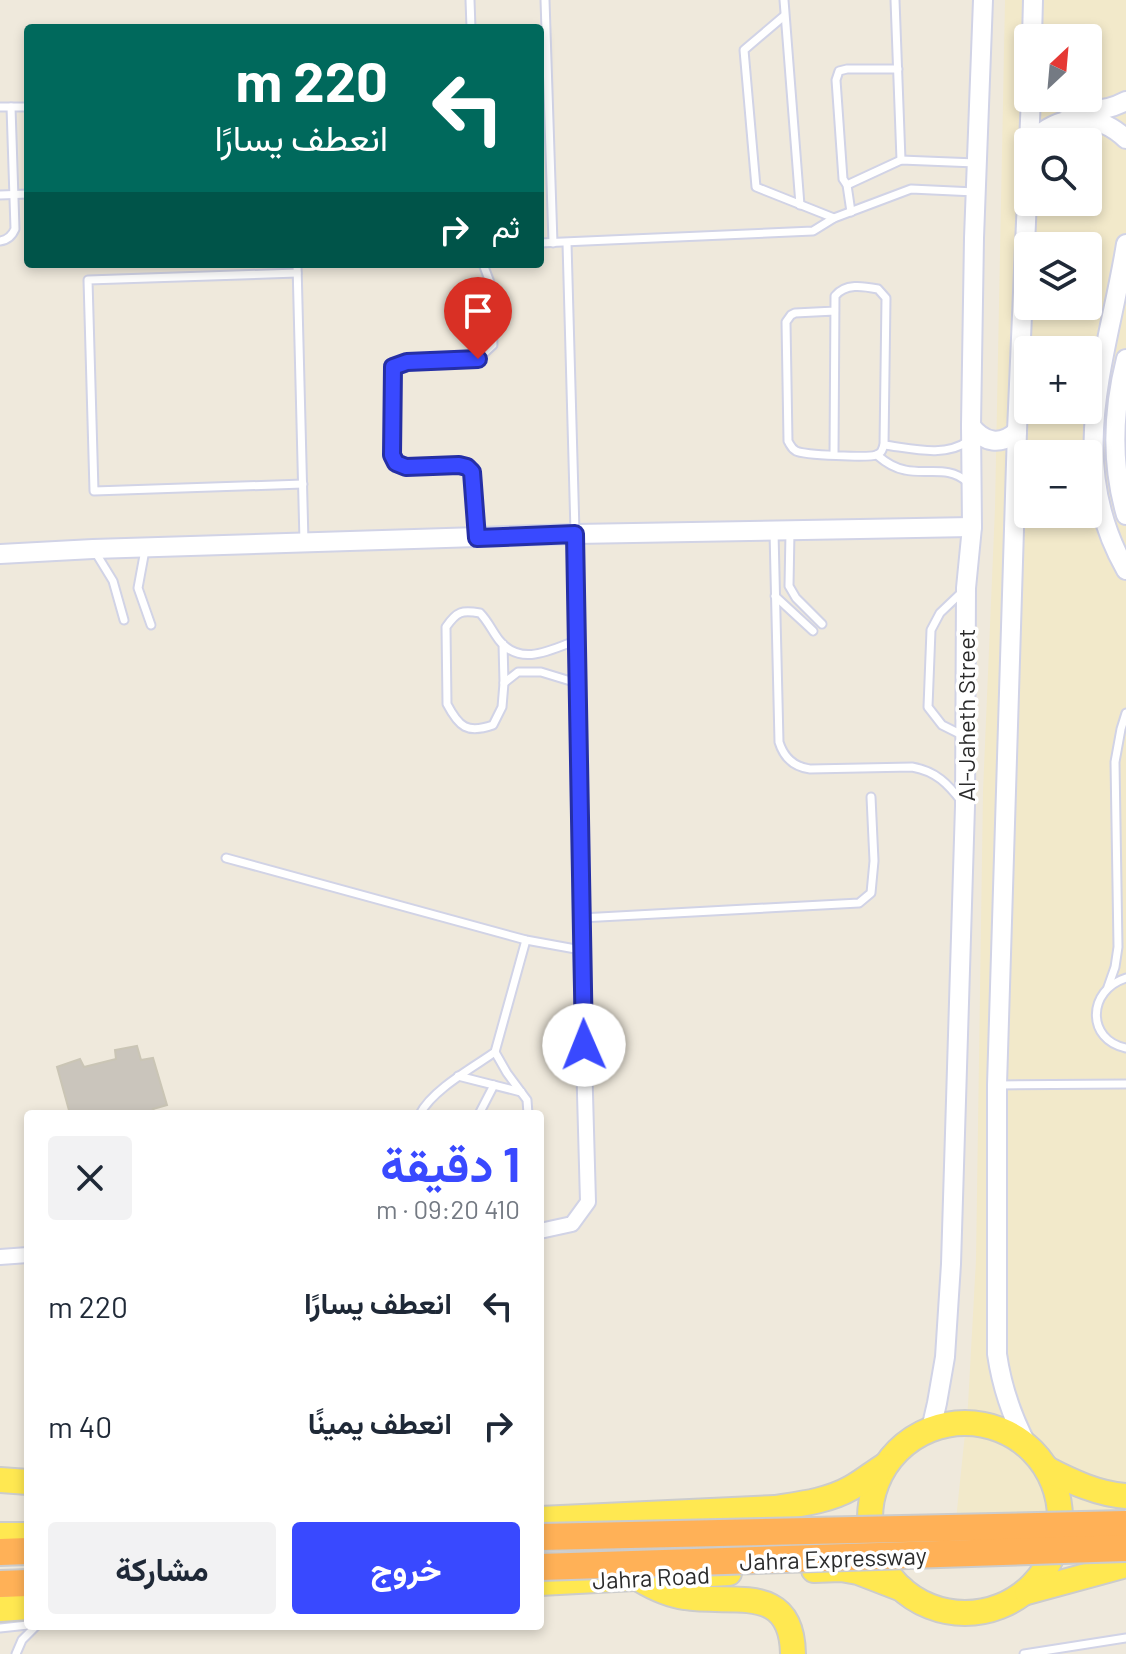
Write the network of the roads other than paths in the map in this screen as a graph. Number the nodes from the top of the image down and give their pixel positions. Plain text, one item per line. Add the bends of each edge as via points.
1 (470, 0) edge
2 (545, 0) edge
3 (784, 0) edge
4 (895, 0) edge
5 (983, 0) edge
6 (1033, 0) edge
7 (784, 16) junction
8 (471, 24) edge
9 (1032, 24) edge
10 (898, 69) junction
11 (1126, 101) edge
12 (0, 107) edge
13 (11, 107) junction
14 (24, 107) edge
15 (1102, 109) edge
16 (1048, 128) edge
17 (1126, 139) edge
18 (901, 160) junction
19 (978, 164) junction
20 (847, 185) junction
21 (977, 193) junction
22 (24, 194) edge
23 (0, 195) edge
24 (14, 195) junction
25 (800, 205) junction
26 (851, 212) junction
27 (1026, 216) edge
28 (834, 218) junction
29 (0, 241) edge
30 (544, 243) edge
31 (553, 243) junction
32 (567, 243) junction
33 (1126, 244) edge
34 (235, 268) edge
35 (485, 268) edge
36 (297, 269) edge
37 (235, 275) junction
38 (835, 311) junction
39 (1126, 359) edge
40 (1017, 431) junction
41 (971, 432) junction
42 (884, 445) junction
43 (834, 455) junction
44 (877, 455) junction
45 (303, 484) junction
46 (972, 487) junction
47 (1126, 515) edge
48 (972, 527) junction
49 (782, 530) junction
50 (575, 534) junction
51 (477, 538) junction
52 (304, 543) junction
53 (145, 547) junction
54 (93, 549) junction
55 (0, 554) edge
56 (1126, 570) edge
57 (966, 588) junction
58 (775, 596) junction
59 (124, 620) dead end
60 (822, 624) dead end
61 (151, 625) dead end
62 (813, 631) dead end
63 (577, 640) junction
64 (503, 644) junction
65 (504, 683) junction
66 (577, 683) junction
67 (1126, 713) edge
68 (965, 736) junction
69 (871, 797) dead end
70 (965, 806) junction
71 (226, 858) dead end
72 (581, 918) junction
73 (526, 940) junction
74 (581, 950) junction
75 (1126, 978) edge
76 (1108, 987) junction
77 (1126, 1048) edge
78 (495, 1052) junction
79 (458, 1076) junction
80 (1126, 1084) edge
81 (494, 1085) junction
82 (997, 1085) junction
83 (521, 1092) junction
84 (422, 1110) edge
85 (481, 1110) edge
86 (528, 1110) edge
87 (544, 1230) edge
88 (24, 1255) edge
89 (0, 1257) edge
90 (931, 1429) junction
91 (1027, 1445) junction
92 (886, 1465) junction
93 (1047, 1469) junction
94 (0, 1480) edge
95 (24, 1482) edge
96 (1126, 1496) edge
97 (544, 1519) edge
98 (1126, 1524) edge
99 (0, 1535) edge
100 (24, 1535) edge
101 (544, 1537) edge
102 (1126, 1548) edge
103 (24, 1551) edge
104 (0, 1552) edge
105 (1126, 1565) edge
106 (544, 1567) edge
107 (637, 1578) junction
108 (24, 1583) edge
109 (544, 1583) edge
110 (0, 1584) edge
111 (903, 1589) junction
112 (1024, 1593) junction
113 (24, 1607) edge
114 (0, 1609) edge
115 (24, 1625) edge
116 (0, 1628) edge
117 (32, 1630) edge
118 (1126, 1638) edge
119 (16, 1654) edge
120 (793, 1654) edge
121 (1024, 1654) edge

1 - 8 lane
2 - 31 lane
3 - 7 lane
4 - 10 lane
5 - 19 street, Al-Jaheth Street
6 - 9 street
7 - 25 lane
7 - 25 lane via 744,50 756,187
10 - 18 lane
10 - 20 lane via 839,71
11 - 15 street
12 - 13 lane
13 - 14 lane
13 - 24 lane
16 - 17 street via 1073,119 1098,121
18 - 19 lane
18 - 20 lane
19 - 21 street, Al-Jaheth Street
20 - 26 lane
21 - 26 lane via 911,189
21 - 41 street, Al-Jaheth Street
22 - 24 lane
23 - 24 lane
24 - 29 lane via 15,229
25 - 28 lane
26 - 28 lane
27 - 40 street, Al-Jaheth Street
28 - 32 lane via 813,231
30 - 31 lane
31 - 32 lane
32 - 50 lane
33 - 56 street via 1096,396 1093,447 1104,520
34 - 37 lane
35 - 51 lane via 491,285 493,345 478,359 393,367 392,455 406,467 467,467 472,472
36 - 37 lane
36 - 45 lane
37 - 45 lane via 88,280 94,491
38 - 42 lane via 835,296 844,287 874,288 886,298
38 - 43 lane
38 - 43 lane via 795,313 785,326 789,444 798,452
39 - 47 street via 1115,444
40 - 41 street via 993,441
40 - 82 street, Al-Jaheth Street
41 - 42 lane via 961,446 942,450
41 - 46 street, Al-Jaheth Street
42 - 44 lane
43 - 44 lane
44 - 46 lane via 905,470 960,476
45 - 52 lane
46 - 48 street, Al-Jaheth Street
48 - 49 street
48 - 57 street, Al-Jaheth Street
49 - 50 street
49 - 58 lane
49 - 60 lane via 789,586
50 - 51 street
50 - 63 street
51 - 52 street
52 - 53 street
53 - 54 street
53 - 61 lane via 138,588
54 - 55 street
54 - 59 lane via 113,581
57 - 68 street, Al-Jaheth Street
57 - 68 lane via 931,630 928,707 942,725
58 - 62 lane
58 - 70 lane via 779,742 787,758 810,769 922,769 941,778
63 - 64 lane via 529,656
63 - 66 street
64 - 65 lane
64 - 65 lane via 480,613 464,611 453,617 446,627 447,704 463,726 479,730 493,725 502,707
65 - 66 lane via 518,672 541,672
66 - 72 street
67 - 76 lane via 1115,762 1118,947
68 - 70 street, Al-Jaheth Street
69 - 72 lane via 871,893 859,903
70 - 90 street, Al-Jaheth Street via 951,1264 945,1357
71 - 73 lane
72 - 74 street
73 - 74 lane
73 - 78 lane
74 - 87 street via 588,1202 572,1224
75 - 76 lane
76 - 77 lane via 1098,1004 1098,1025 1110,1041
78 - 79 lane
78 - 83 lane
79 - 81 lane
79 - 84 lane
80 - 82 lane
81 - 83 lane
81 - 85 lane
82 - 91 street, Al-Jaheth Street via 997,1354 1006,1398
83 - 86 lane
88 - 89 street
90 - 91 main road via 974,1423 1002,1430
90 - 92 main road via 906,1443
91 - 93 main road
92 - 97 main road via 851,1488 810,1503
92 - 111 main road via 870,1507 872,1538 883,1566
93 - 96 main road via 1092,1489
93 - 112 main road via 1059,1498 1058,1543 1045,1571
94 - 95 main road
98 - 101 highway, Jahra Expressway, bridge
99 - 100 main road
102 - 106 highway, Jahra Expressway, bridge
103 - 104 highway
105 - 112 main road
107 - 109 main road, Jahra Road
107 - 111 main road, Jahra Road via 841,1569
107 - 120 main road via 673,1595 747,1599 772,1608 790,1626
108 - 110 highway
111 - 112 main road via 928,1605 956,1613 999,1607
113 - 114 main road
115 - 116 lane
117 - 119 lane
118 - 121 lane

